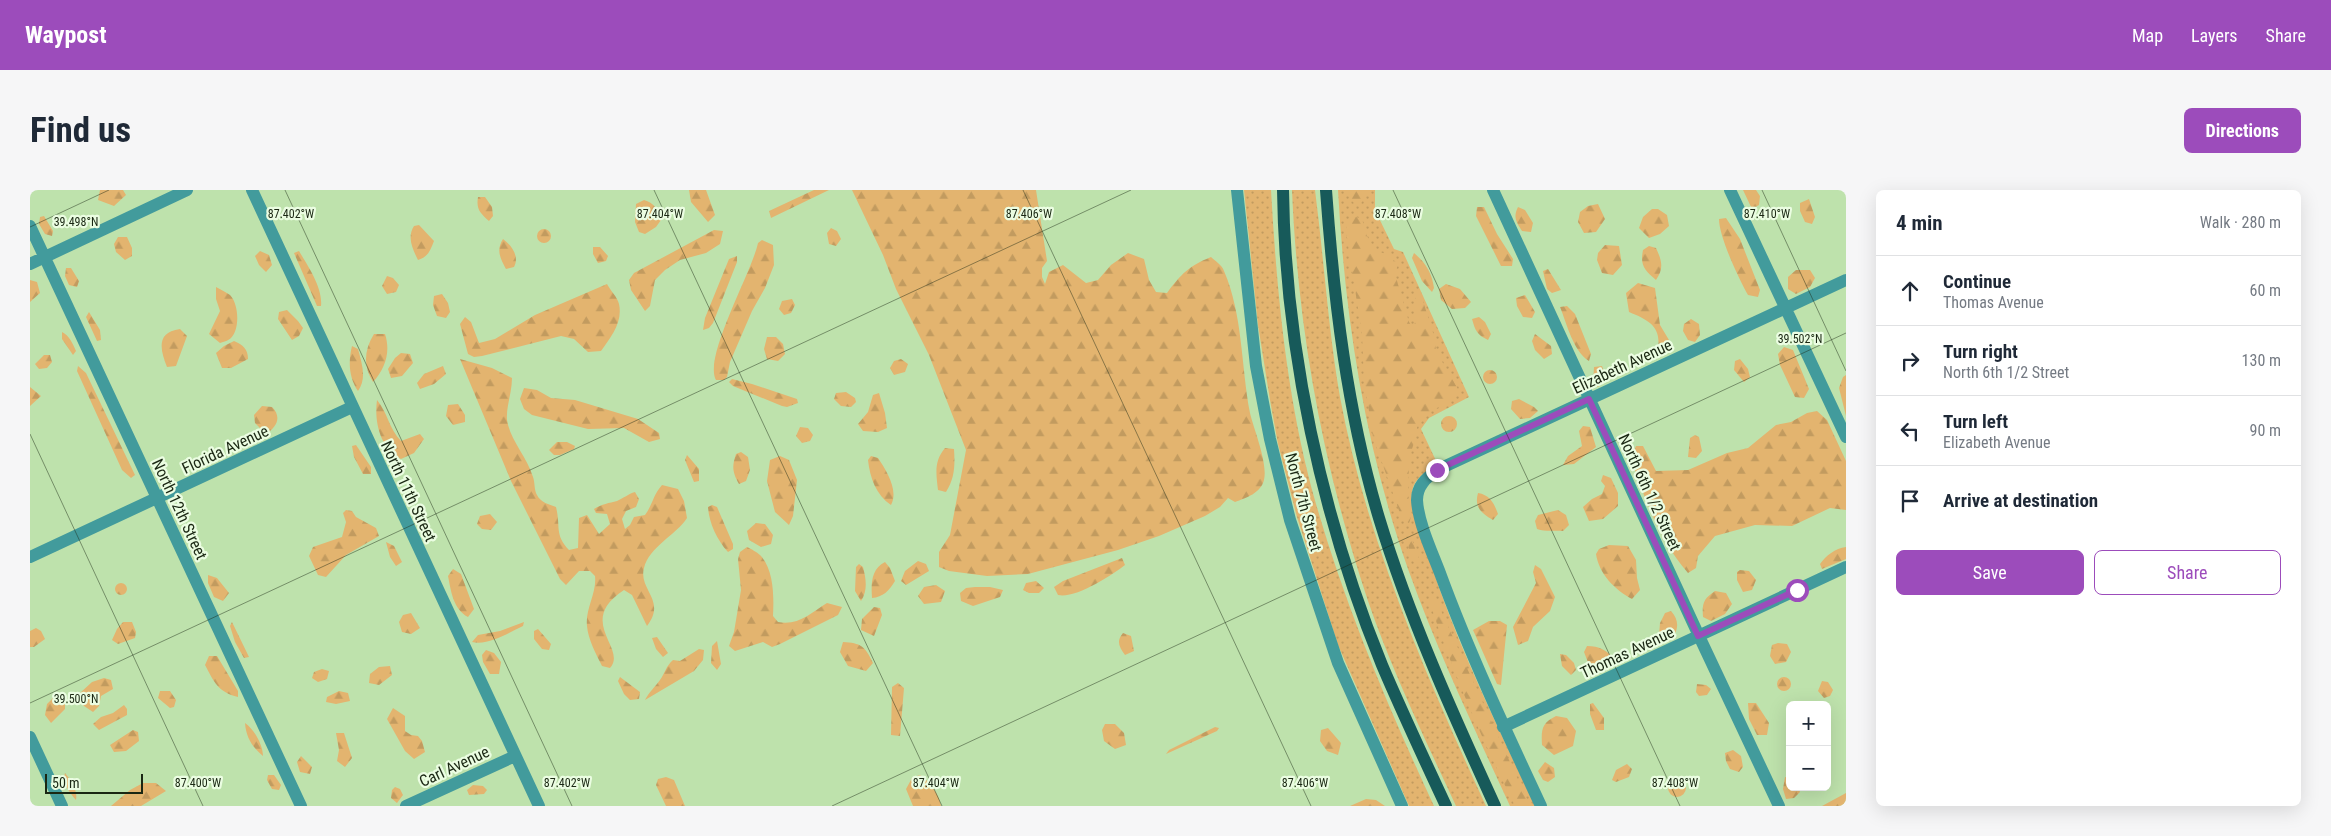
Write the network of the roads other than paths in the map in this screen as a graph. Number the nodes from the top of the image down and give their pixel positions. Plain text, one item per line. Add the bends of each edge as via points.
1 (187, 190) edge
2 (252, 190) edge
3 (1237, 190) edge
4 (1283, 190) edge
5 (1326, 190) edge
6 (1493, 190) edge
7 (1730, 190) edge
8 (30, 226) edge
9 (44, 257) junction
10 (30, 264) edge
11 (1846, 280) edge
12 (1785, 308) junction
13 (1589, 399) junction
14 (352, 407) junction
15 (1846, 437) edge
16 (157, 498) junction
17 (30, 557) edge
18 (1846, 567) edge
19 (1698, 636) junction
20 (1503, 727) junction
21 (30, 737) edge
22 (515, 756) junction
23 (62, 806) edge
24 (301, 806) edge
25 (406, 806) edge
26 (539, 806) edge
27 (1402, 806) edge
28 (1446, 806) edge
29 (1495, 806) edge
30 (1541, 806) edge
31 (1779, 806) edge

1 - 9 street
2 - 14 street, North 11th Street
3 - 27 street, North 7th Street via 1256,366 1290,520 1338,663
4 - 28 main road via 1289,294 1321,474 1339,540 1375,646
5 - 29 main road via 1335,300 1346,377 1379,518 1427,651
6 - 13 street, North 6th 1/2 Street
7 - 12 street
8 - 9 street, North 12th Street
9 - 10 street
9 - 16 street, North 12th Street
11 - 12 street, Elizabeth Avenue
12 - 13 street, Elizabeth Avenue
12 - 15 street
13 - 19 street, North 6th 1/2 Street
13 - 20 street, Elizabeth Avenue via 1437,470 1418,490 1417,502 1427,537 1468,647
14 - 16 street, Florida Avenue
14 - 22 street, North 11th Street
16 - 17 street, Florida Avenue
16 - 24 street, North 12th Street
18 - 19 street, Thomas Avenue
19 - 20 street, Thomas Avenue
19 - 31 street, North 6th 1/2 Street
20 - 30 street
21 - 23 street
22 - 25 street, Carl Avenue
22 - 26 street, North 11th Street

